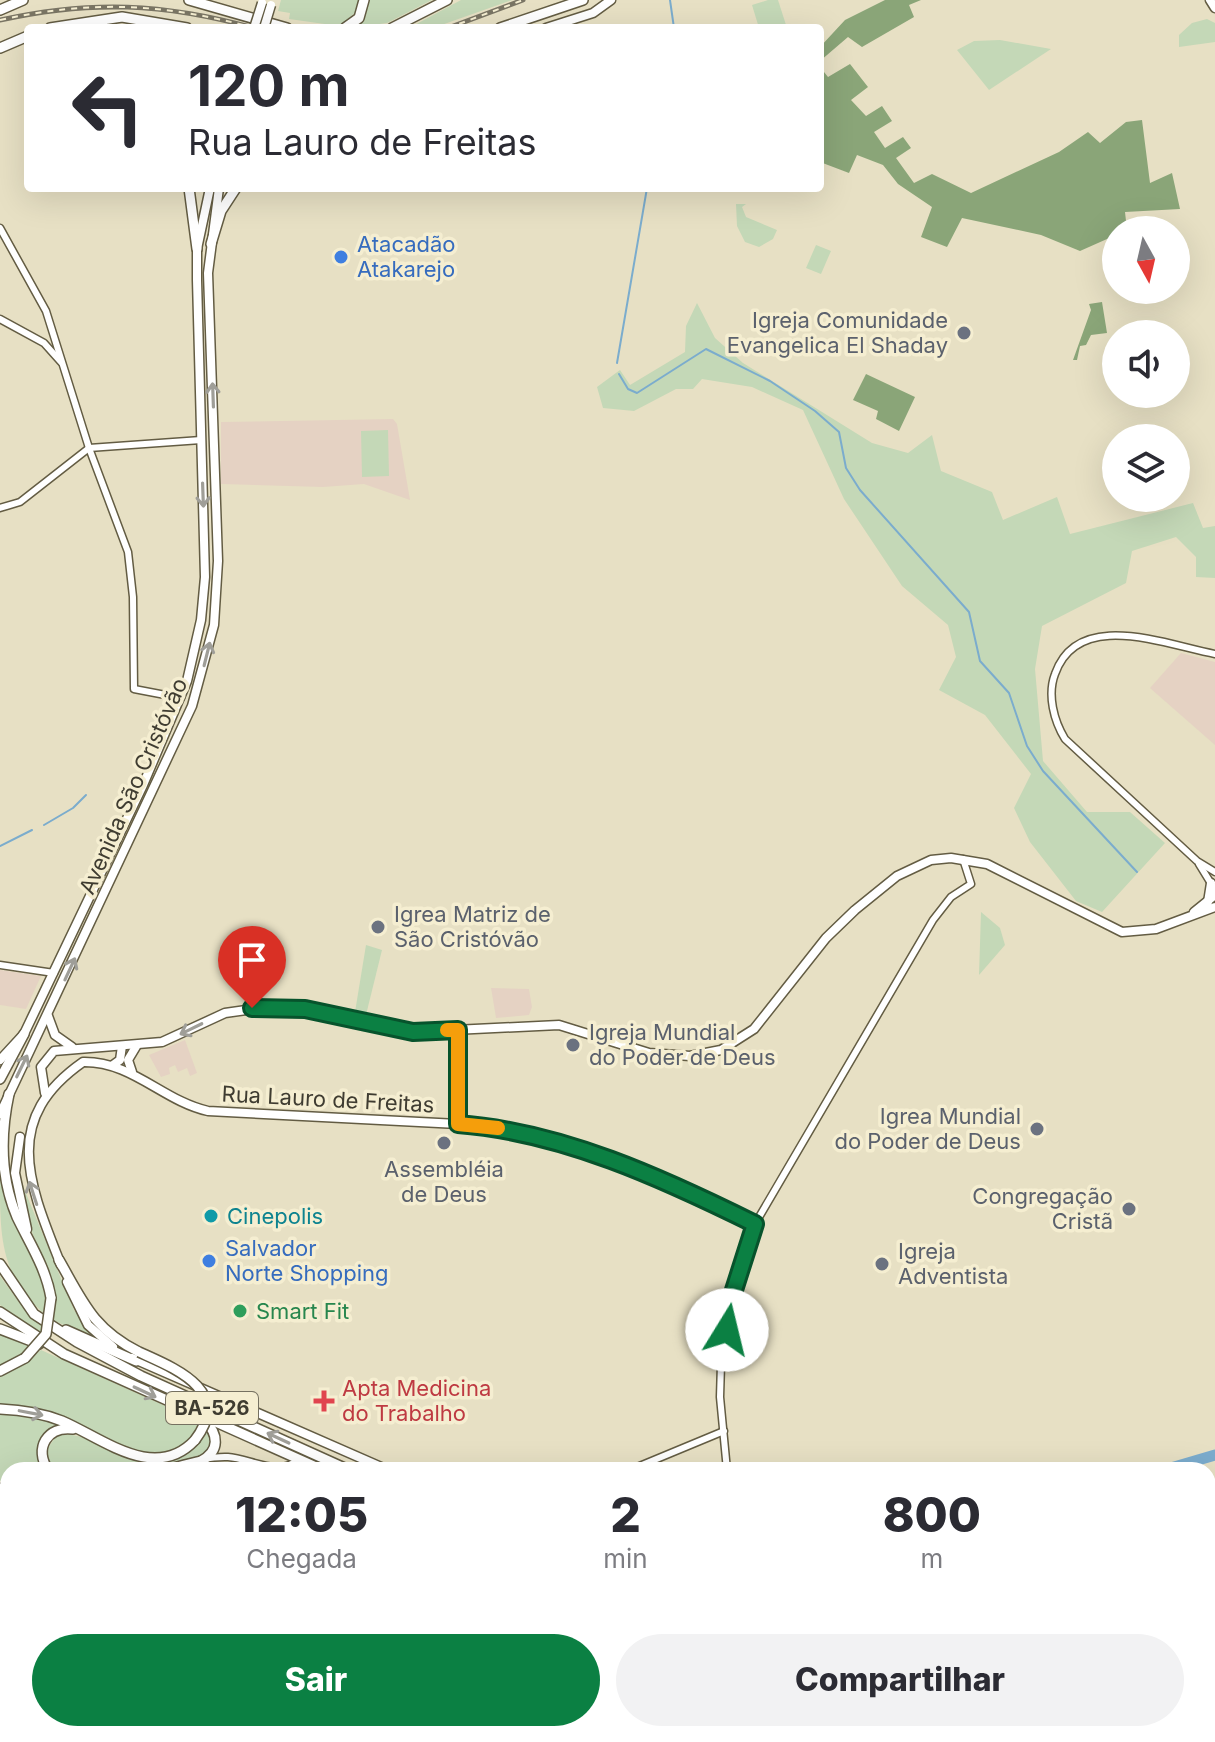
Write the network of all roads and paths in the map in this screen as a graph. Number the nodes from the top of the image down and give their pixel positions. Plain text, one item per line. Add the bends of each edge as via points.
1 (23, 0) edge
2 (194, 0) edge
3 (364, 0) edge
4 (447, 0) edge
5 (583, 0) edge
6 (611, 0) edge
7 (1210, 0) edge
8 (267, 2) edge
9 (1215, 8) edge
10 (0, 10) edge
11 (76, 24) edge
12 (163, 24) edge
13 (256, 24) edge
14 (264, 24) edge
15 (273, 24) edge
16 (351, 24) edge
17 (400, 24) edge
18 (512, 24) edge
19 (559, 24) edge
20 (24, 38) edge
21 (0, 48) edge
22 (190, 192) edge
23 (209, 192) edge
24 (218, 192) edge
25 (233, 192) edge
26 (0, 228) edge
27 (211, 244) junction
28 (197, 249) junction
29 (0, 319) edge
30 (62, 363) junction
31 (201, 440) junction
32 (89, 448) junction
33 (0, 508) edge
34 (1215, 654) edge
35 (181, 698) junction
36 (963, 859) junction
37 (1197, 861) junction
38 (1215, 872) edge
39 (1214, 889) edge
40 (1211, 905) edge
41 (0, 965) edge
42 (54, 973) junction
43 (48, 1016) junction
44 (458, 1030) junction
45 (24, 1034) junction
46 (137, 1045) junction
47 (122, 1046) junction
48 (73, 1047) junction
49 (0, 1060) edge
50 (113, 1065) junction
51 (42, 1072) junction
52 (133, 1073) junction
53 (62, 1075) junction
54 (0, 1079) edge
55 (45, 1093) junction
56 (9, 1094) junction
57 (0, 1114) edge
58 (27, 1122) junction
59 (458, 1124) junction
60 (755, 1224) junction
61 (32, 1245) junction
62 (59, 1260) joint
63 (0, 1265) edge
64 (24, 1301) junction
65 (0, 1312) edge
66 (0, 1329) edge
67 (64, 1354) junction
68 (137, 1356) junction
69 (0, 1371) edge
70 (0, 1409) edge
71 (198, 1416) junction
72 (81, 1430) junction
73 (724, 1431) junction
74 (299, 1459) junction
75 (201, 1461) junction
76 (45, 1462) edge
77 (196, 1462) edge
78 (250, 1462) edge
79 (295, 1462) edge
80 (306, 1462) edge
81 (331, 1462) edge
82 (370, 1462) edge
83 (649, 1462) edge
84 (726, 1462) edge

1 - 10 highway
2 - 15 highway
3 - 16 highway via 359,18
4 - 17 highway
5 - 18 highway
6 - 19 main road via 593,13
7 - 9 main road
8 - 13 main road, bridge
8 - 14 main road, bridge
11 - 12 highway via 122,17
20 - 21 highway
22 - 28 highway
23 - 28 main road, Avenida São Cristóvão
24 - 27 main road, Avenida São Cristóvão
25 - 27 highway
26 - 30 street via 34,285
43 -> 27 main road, Avenida São Cristóvão via 192,706 214,625 218,561
28 - 31 main road, Avenida São Cristóvão
29 - 30 street via 44,343
30 - 32 street
31 - 32 street
31 -> 35 main road, Avenida São Cristóvão via 204,602
32 - 33 street via 20,502
32 - 35 street via 128,552 134,689
34 - 37 street via 1113,635 1091,637 1062,659 1052,691 1054,716 1065,739
35 - 42 main road, Avenida São Cristóvão
36 - 40 main road via 1006,872 1117,930 1145,932
36 - 44 main road via 924,863 877,891 826,938 754,1029 721,1050 663,1056 545,1023
36 - 60 street via 971,884 945,902 933,920
37 - 38 street
37 - 39 street
39 - 40 main road
41 - 42 street
42 - 45 main road, Avenida São Cristóvão
43 - 48 main road via 55,1035
56 -> 43 main road, Avenida São Cristóvão
44 -> 46 main road via 413,1032 275,1006 225,1013 167,1041
44 - 59 main road
45 - 49 main road, Avenida São Cristóvão
45 - 54 highway
46 - 47 main road
46 - 52 main road via 128,1060
47 - 48 main road
47 - 50 main road via 120,1060
48 - 51 main road via 49,1054
50 - 52 main road, Rua Lauro de Freitas
50 - 53 main road, Rua Lauro de Freitas via 83,1062
51 - 53 main road
51 - 55 main road
52 - 59 main road, Rua Lauro de Freitas via 208,1111
53 - 55 main road
55 - 58 main road
56 - 57 main road, Avenida São Cristóvão
56 - 61 highway via 0,1147 2,1169 12,1208
58 - 61 main road via 14,1166
62 -> 58 main road via 25,1166
59 - 60 street, Rua Lauro de Freitas via 534,1134 668,1184
60 - 73 street via 734,1290 721,1364
61 - 69 highway, bridge via 51,1298 46,1334 25,1358
62 - 68 highway via 96,1323
63 - 64 highway, BA-526
64 - 68 highway via 55,1324
81 -> 64 highway, BA-526 via 141,1376 53,1328
65 - 67 highway
66 - 67 highway
67 -> 71 highway, BA-526
68 - 72 highway, bridge via 197,1383 206,1412 195,1440 174,1453 143,1458
68 - 82 main road, BA-526 via 218,1398
70 -> 72 highway via 43,1415
71 - 74 highway, BA-526
71 - 75 highway via 216,1440 212,1454
72 - 76 highway via 61,1428 46,1439
73 - 83 street
73 - 84 street
74 - 79 street
74 - 80 highway, BA-526
75 - 77 street
75 - 78 street via 223,1457

